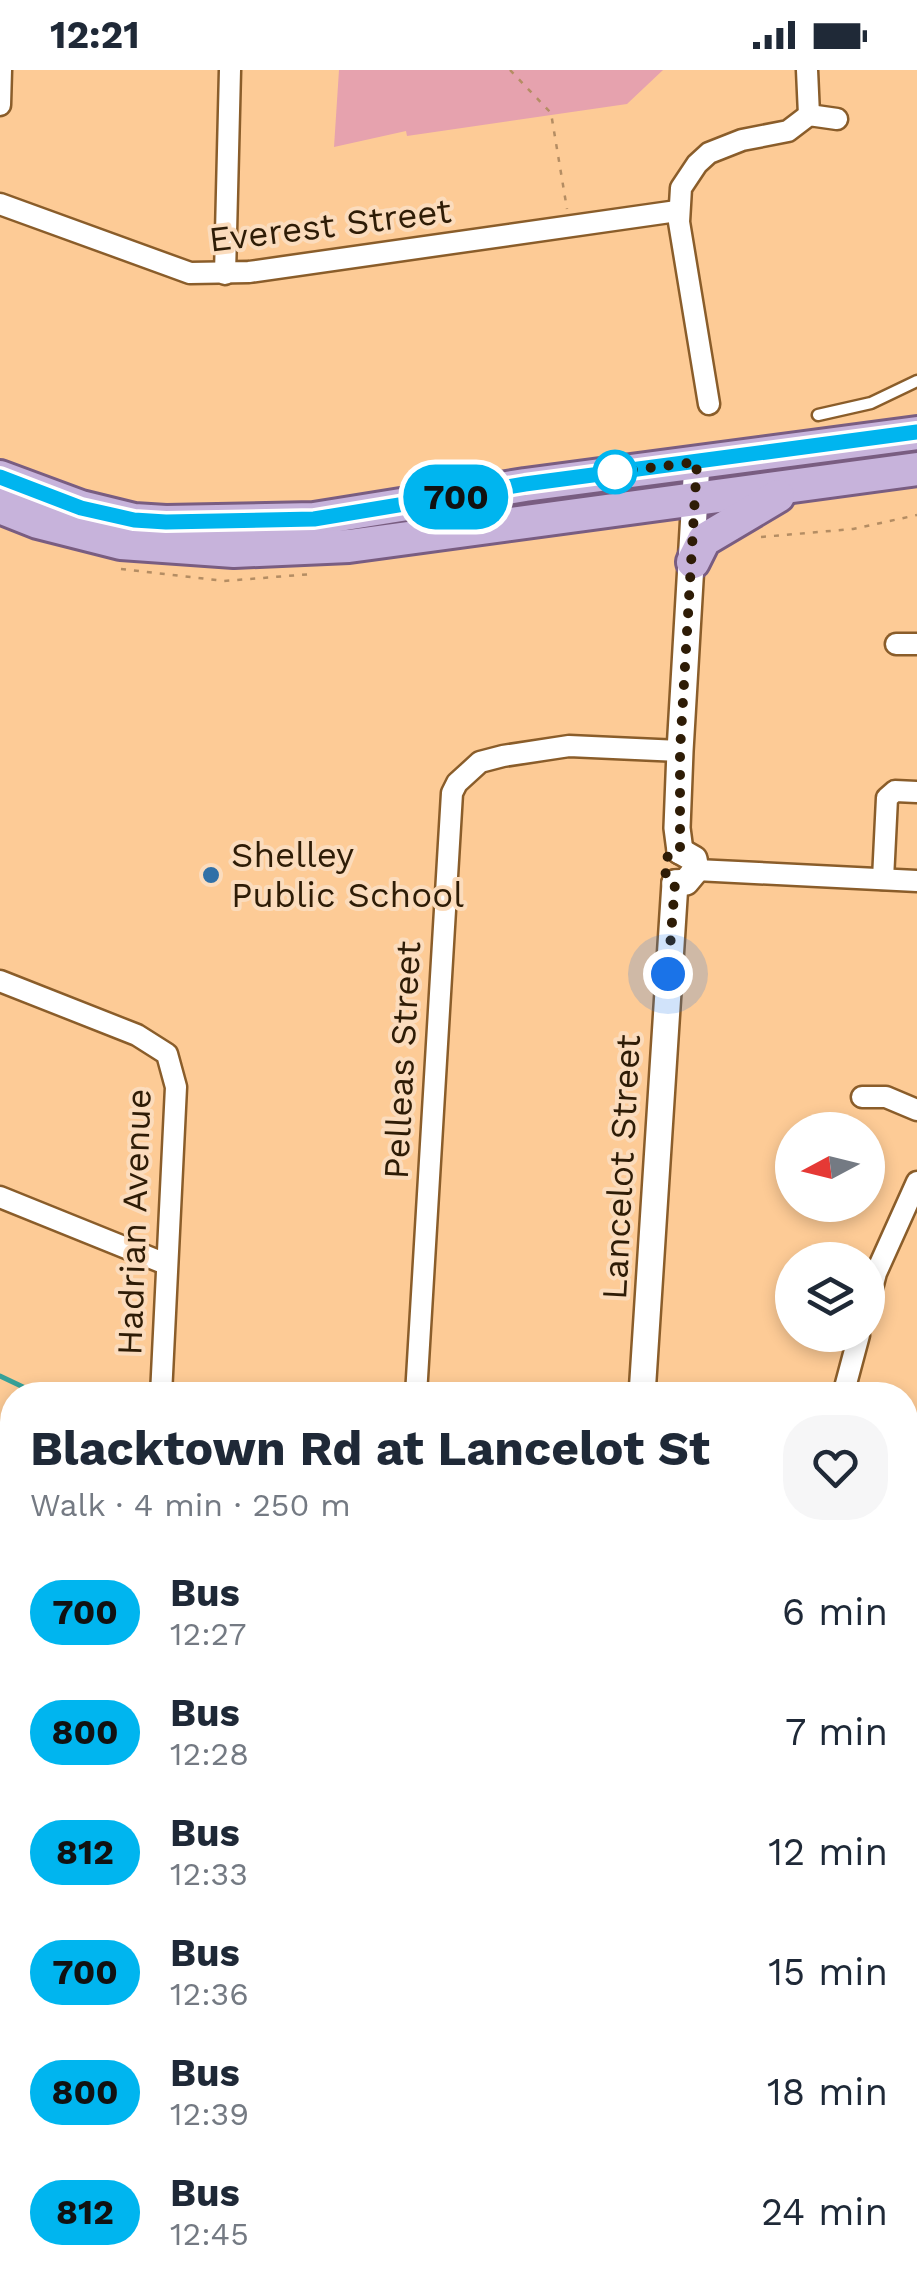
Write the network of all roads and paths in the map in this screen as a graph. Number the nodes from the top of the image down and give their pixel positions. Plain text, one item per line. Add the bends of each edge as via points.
1 (1, 70) edge
2 (230, 70) edge
3 (510, 70) edge
4 (807, 70) edge
5 (0, 105) edge
6 (809, 115) junction
7 (837, 119) dead end
8 (0, 204) edge
9 (677, 210) junction
10 (570, 225) junction
11 (225, 274) junction
12 (917, 382) edge
13 (709, 404) dead end
14 (818, 415) dead end
15 (917, 432) edge
16 (697, 462) junction
17 (917, 470) edge
18 (0, 477) edge
19 (795, 486) junction
20 (695, 499) junction
21 (0, 507) edge
22 (917, 515) edge
23 (749, 538) dead end
24 (693, 562) junction
25 (680, 751) junction
26 (917, 792) edge
27 (684, 868) junction
28 (883, 879) junction
29 (917, 881) edge
30 (0, 981) edge
31 (862, 1097) dead end
32 (917, 1110) edge
33 (917, 1182) edge
34 (0, 1197) edge
35 (885, 1253) edge
36 (166, 1264) junction
37 (854, 1352) edge
38 (162, 1382) edge
39 (417, 1382) edge
40 (643, 1382) edge
41 (846, 1382) edge

1 - 5 street
2 - 11 street
3 - 10 path via 551,113
4 - 6 street
6 - 7 street
6 - 9 street via 788,130 709,153 688,175
8 - 11 street, Everest Street via 174,268
9 - 10 street, Everest Street
9 - 13 street
10 - 11 street, Everest Street
12 - 14 lane via 871,403
15 - 16 main road
16 - 18 main road via 314,519 236,522 134,520
16 - 20 street, Lancelot Street
17 - 19 main road
19 - 20 main road
19 - 24 main road via 718,529
20 - 21 main road via 350,546 234,551 121,544
20 - 24 street, Lancelot Street
22 - 23 path via 852,529
24 - 25 street, Lancelot Street
25 - 27 street, Lancelot Street
25 - 39 street, Pelleas Street via 569,746 503,756 480,762 452,793
26 - 28 street via 895,791 886,798
27 - 28 street
27 - 40 street, Lancelot Street
28 - 29 street
30 - 36 street, Hadrian Avenue via 137,1034 167,1054 176,1086
31 - 32 street via 886,1097
33 - 35 street
34 - 36 street
36 - 38 street, Hadrian Avenue
37 - 41 street

